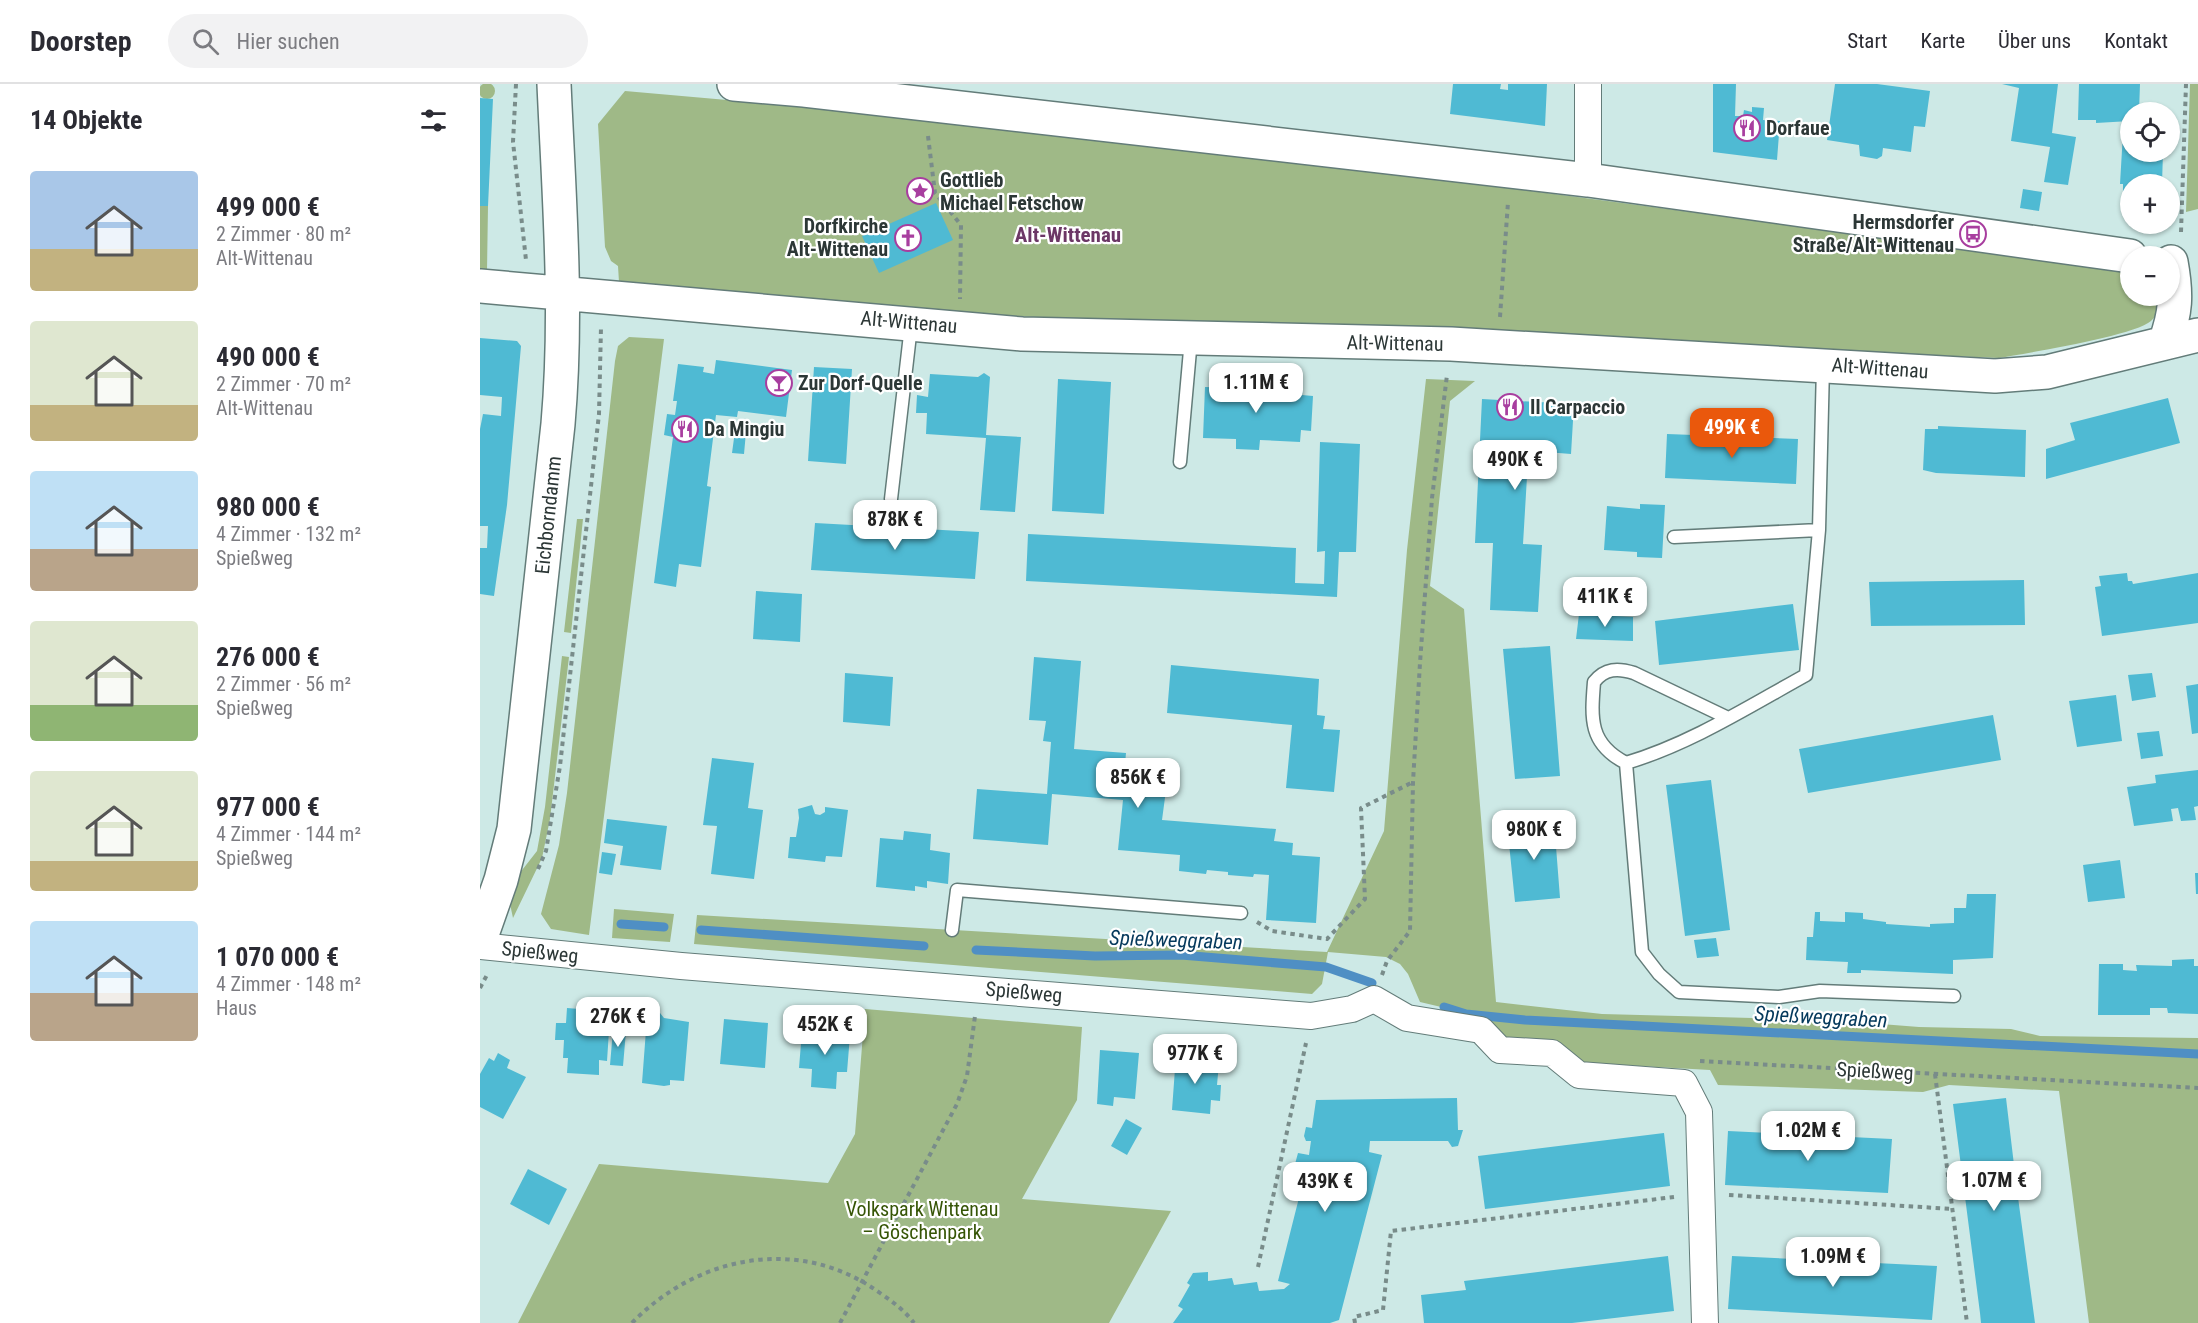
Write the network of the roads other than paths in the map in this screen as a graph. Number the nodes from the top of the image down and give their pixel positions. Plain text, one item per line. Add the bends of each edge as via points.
1 (554, 84) edge
2 (734, 84) edge
3 (1588, 84) edge
4 (1588, 180) junction
5 (2120, 255) edge
6 (480, 286) edge
7 (564, 292) junction
8 (2175, 306) edge
9 (911, 322) junction
10 (2198, 335) edge
11 (1191, 338) junction
12 (2165, 343) junction
13 (1823, 364) junction
14 (1180, 462) dead end
15 (891, 499) dead end
16 (1819, 530) junction
17 (1674, 537) dead end
18 (1728, 718) junction
19 (1626, 764) junction
20 (1241, 914) road end
21 (952, 930) dead end
22 (480, 946) edge
23 (485, 955) edge
24 (1954, 996) dead end
25 (1705, 1323) edge

1 - 7 main road, Eichborndamm
2 - 4 main road
3 - 4 street
4 - 5 main road
6 - 7 main road, Alt-Wittenau
7 - 9 main road, Alt-Wittenau
7 - 23 main road, Eichborndamm via 558,424 521,782
8 - 12 main road
9 - 11 main road, Alt-Wittenau via 1022,333
9 - 15 lane
10 - 12 main road, Alt-Wittenau
11 - 13 main road, Alt-Wittenau via 1451,344
11 - 14 lane
12 - 13 main road, Alt-Wittenau via 2047,372 1995,376
13 - 16 lane
16 - 17 lane
16 - 18 lane via 1806,675
18 - 19 lane via 1652,756
18 - 19 lane via 1634,673 1618,668 1607,671 1594,682 1591,717 1597,737 1612,756
19 - 24 lane via 1642,952 1679,992 1779,997 1820,991
20 - 21 lane via 957,890
22 - 25 street, Spießweg via 681,966 1311,1016 1352,1009 1374,999 1407,1018 1481,1030 1500,1050 1552,1053 1579,1075 1684,1083 1699,1112

